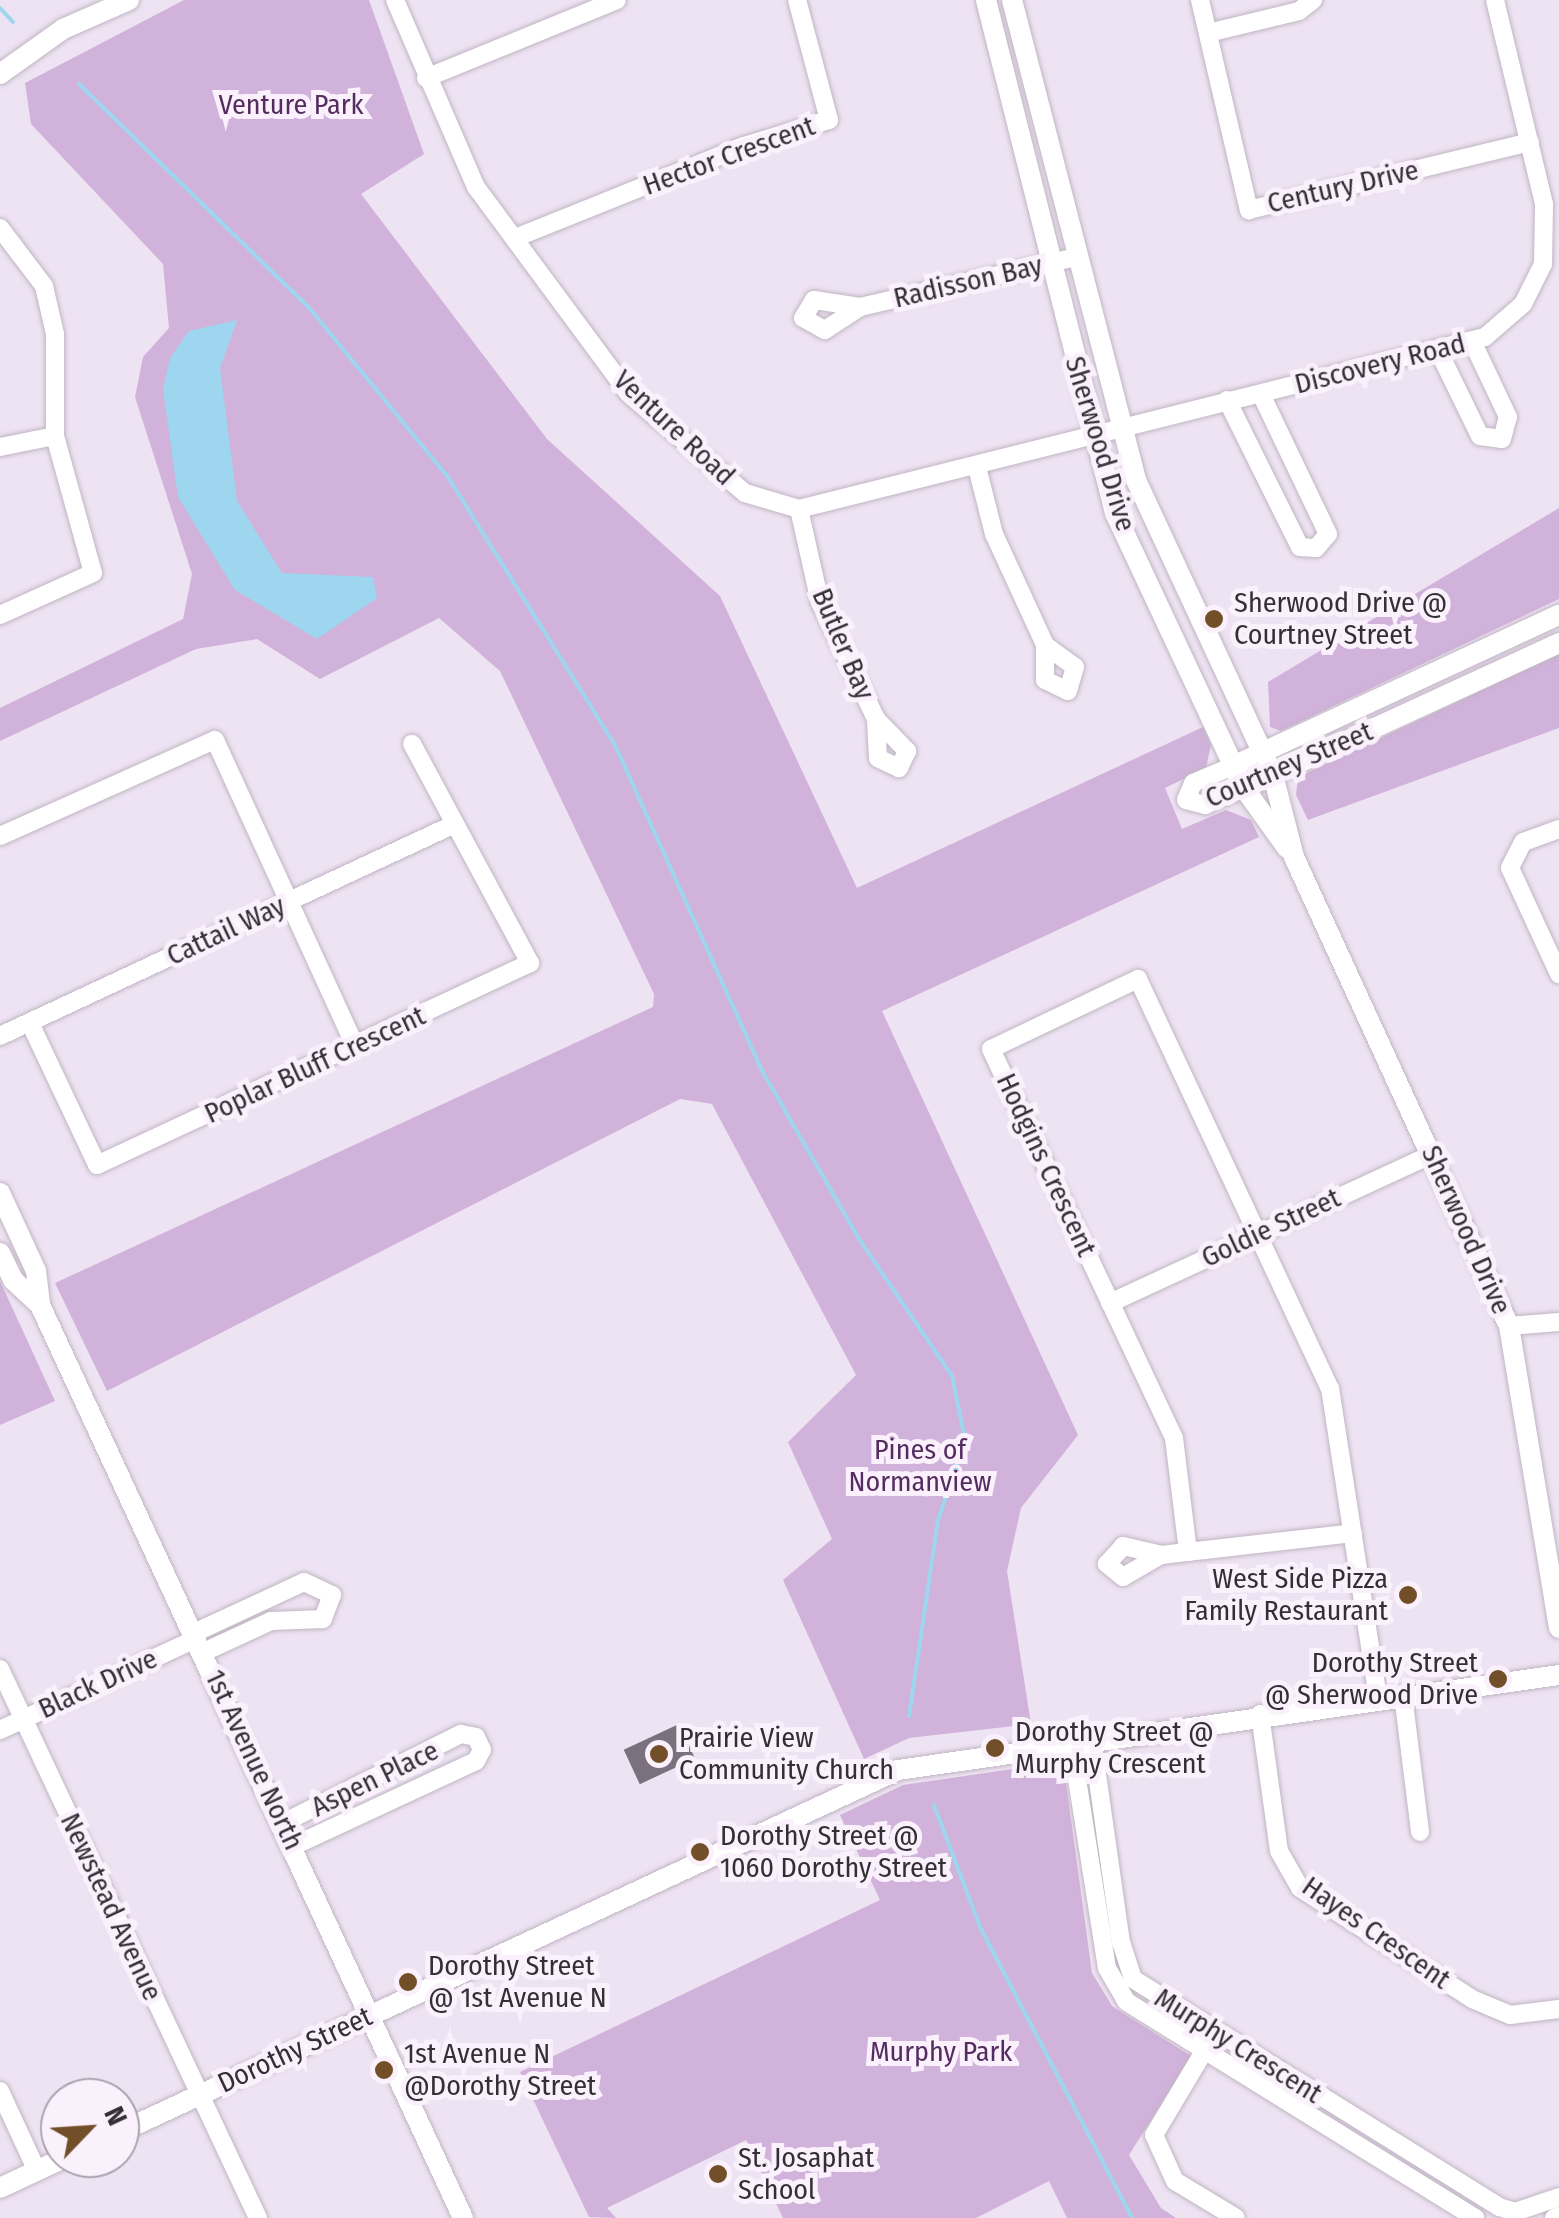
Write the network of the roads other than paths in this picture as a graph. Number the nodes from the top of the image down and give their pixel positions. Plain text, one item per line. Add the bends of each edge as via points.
1 (129, 0) edge
2 (395, 0) edge
3 (617, 0) edge
4 (798, 0) edge
5 (986, 0) edge
6 (1012, 0) edge
7 (1200, 0) edge
8 (1313, 0) edge
9 (1495, 0) edge
10 (1208, 33) junction
11 (0, 74) edge
12 (426, 78) junction
13 (1530, 142) junction
14 (0, 228) edge
15 (514, 238) junction
16 (1077, 257) junction
17 (1048, 264) junction
18 (860, 307) dead end
19 (1472, 341) junction
20 (1439, 352) junction
21 (1261, 394) junction
22 (1228, 400) junction
23 (1122, 427) junction
24 (1094, 435) junction
25 (55, 436) junction
26 (0, 447) edge
27 (977, 467) junction
28 (799, 509) junction
29 (0, 614) edge
30 (1559, 615) edge
31 (1559, 643) edge
32 (1045, 645) dead end
33 (876, 720) dead end
34 (412, 744) dead end
35 (1263, 754) junction
36 (1234, 766) junction
37 (1273, 775) junction
38 (1244, 788) junction
39 (452, 826) junction
40 (1559, 828) edge
41 (0, 836) edge
42 (1294, 857) junction
43 (288, 902) junction
44 (1559, 974) edge
45 (30, 1023) junction
46 (0, 1036) edge
47 (354, 1044) junction
48 (1432, 1154) junction
49 (0, 1193) edge
50 (1259, 1233) junction
51 (0, 1253) edge
52 (1110, 1303) junction
53 (40, 1305) junction
54 (1559, 1322) edge
55 (1509, 1326) junction
56 (1353, 1533) junction
57 (1188, 1552) junction
58 (1161, 1555) dead end
59 (1559, 1628) edge
60 (198, 1641) junction
61 (0, 1669) edge
62 (1559, 1675) edge
63 (1403, 1695) junction
64 (1378, 1699) junction
65 (1260, 1714) junction
66 (22, 1719) junction
67 (0, 1730) edge
68 (1082, 1740) junction
69 (283, 1823) junction
70 (1420, 1832) dead end
71 (294, 1846) junction
72 (1559, 2010) edge
73 (369, 2016) junction
74 (1209, 2042) junction
75 (0, 2091) edge
76 (201, 2094) junction
77 (140, 2123) edge
78 (40, 2170) edge
79 (37, 2171) junction
80 (0, 2188) edge
81 (1559, 2198) edge
82 (258, 2218) edge
83 (463, 2218) edge
84 (1236, 2218) edge
85 (1475, 2218) edge

1 - 11 street via 24,54
2 - 12 street, Venture Road
3 - 12 street
4 - 15 street, Hector Crescent via 829,120 744,146
5 - 17 street, Sherwood Drive
6 - 16 street, Sherwood Drive
7 - 10 street, Century Drive
8 - 10 street via 1306,8
9 - 13 street, Discovery Road
10 - 13 street, Century Drive via 1249,210
12 - 15 street, Venture Road via 476,187
13 - 19 street, Discovery Road via 1544,204 1543,264 1523,304
14 - 25 street via 44,286 55,334
15 - 28 street, Venture Road via 629,394 745,493
16 - 17 street, Radisson Bay
16 - 23 street, Sherwood Drive
17 - 18 street, Radisson Bay
17 - 24 street, Sherwood Drive
19 - 20 street, Discovery Road
19 - 20 street via 1508,417 1502,439 1480,436
20 - 21 street, Discovery Road
21 - 22 street, Discovery Road
21 - 22 street via 1328,534 1316,548 1300,548
22 - 23 street, Discovery Road
23 - 24 street, Discovery Road
23 - 35 street, Sherwood Drive via 1136,480
24 - 27 street, Venture Road
24 - 36 street, Sherwood Drive via 1116,513
25 - 26 street
25 - 29 street via 93,572
27 - 28 street, Venture Road
27 - 32 street via 994,534
28 - 33 street, Butler Bay via 820,602
30 - 35 street, Courtney Street
31 - 37 street, Courtney Street
34 - 39 street
35 - 36 street, Courtney Street
35 - 37 street, Sherwood Drive
36 - 38 street, Sherwood Drive
36 - 38 street, Courtney Street via 1193,783 1186,800 1205,805
37 - 38 street, Courtney Street
37 - 42 street, Sherwood Drive
38 - 42 street, Sherwood Drive
39 - 43 street, Cattail Way
39 - 47 street, Poplar Bluff Crescent via 530,963
40 - 44 street via 1523,842 1510,868
41 - 43 street via 215,740
42 - 48 street, Sherwood Drive
43 - 45 street, Cattail Way
43 - 47 street
45 - 46 street, Cattail Way
45 - 47 street, Poplar Bluff Crescent via 97,1164
48 - 50 street, Goldie Street
48 - 55 street, Sherwood Drive
49 - 53 street via 36,1271
50 - 52 street, Goldie Street
50 - 52 street, Hodgins Crescent via 1138,979 991,1049
50 - 56 street via 1330,1388
51 - 53 street via 13,1280
52 - 57 street via 1174,1438
53 - 60 street, 1st Avenue North
54 - 55 street
55 - 59 street, Sherwood Drive
56 - 57 street
56 - 64 street
57 - 58 street
60 - 60 street via 271,1620 322,1619 332,1595 304,1582
60 - 66 street, Black Drive
60 - 69 street, 1st Avenue North
61 - 66 street, Newstead Avenue
62 - 63 street, Dorothy Street
63 - 64 street, Dorothy Street
63 - 70 street
64 - 65 street, Dorothy Street
65 - 68 street, Dorothy Street
65 - 72 street, Hayes Crescent via 1279,1851 1300,1888 1472,1999 1510,2015
66 - 67 street, Black Drive
66 - 76 street, Newstead Avenue
68 - 73 street, Dorothy Street via 898,1770
68 - 74 street, Murphy Crescent via 1115,1987
69 - 71 street, 1st Avenue North
69 - 71 street, Aspen Place via 461,1734 476,1737 482,1750 476,1761
71 - 73 street, 1st Avenue North
73 - 76 street, Dorothy Street
73 - 83 street, 1st Avenue North
74 - 81 street, Murphy Crescent via 1499,2208 1515,2212
74 - 84 street via 1154,2135 1175,2181
74 - 85 street, Murphy Crescent
75 - 79 street
76 - 77 street, Dorothy Street
76 - 82 street, Newstead Avenue
78 - 79 street
79 - 80 street

